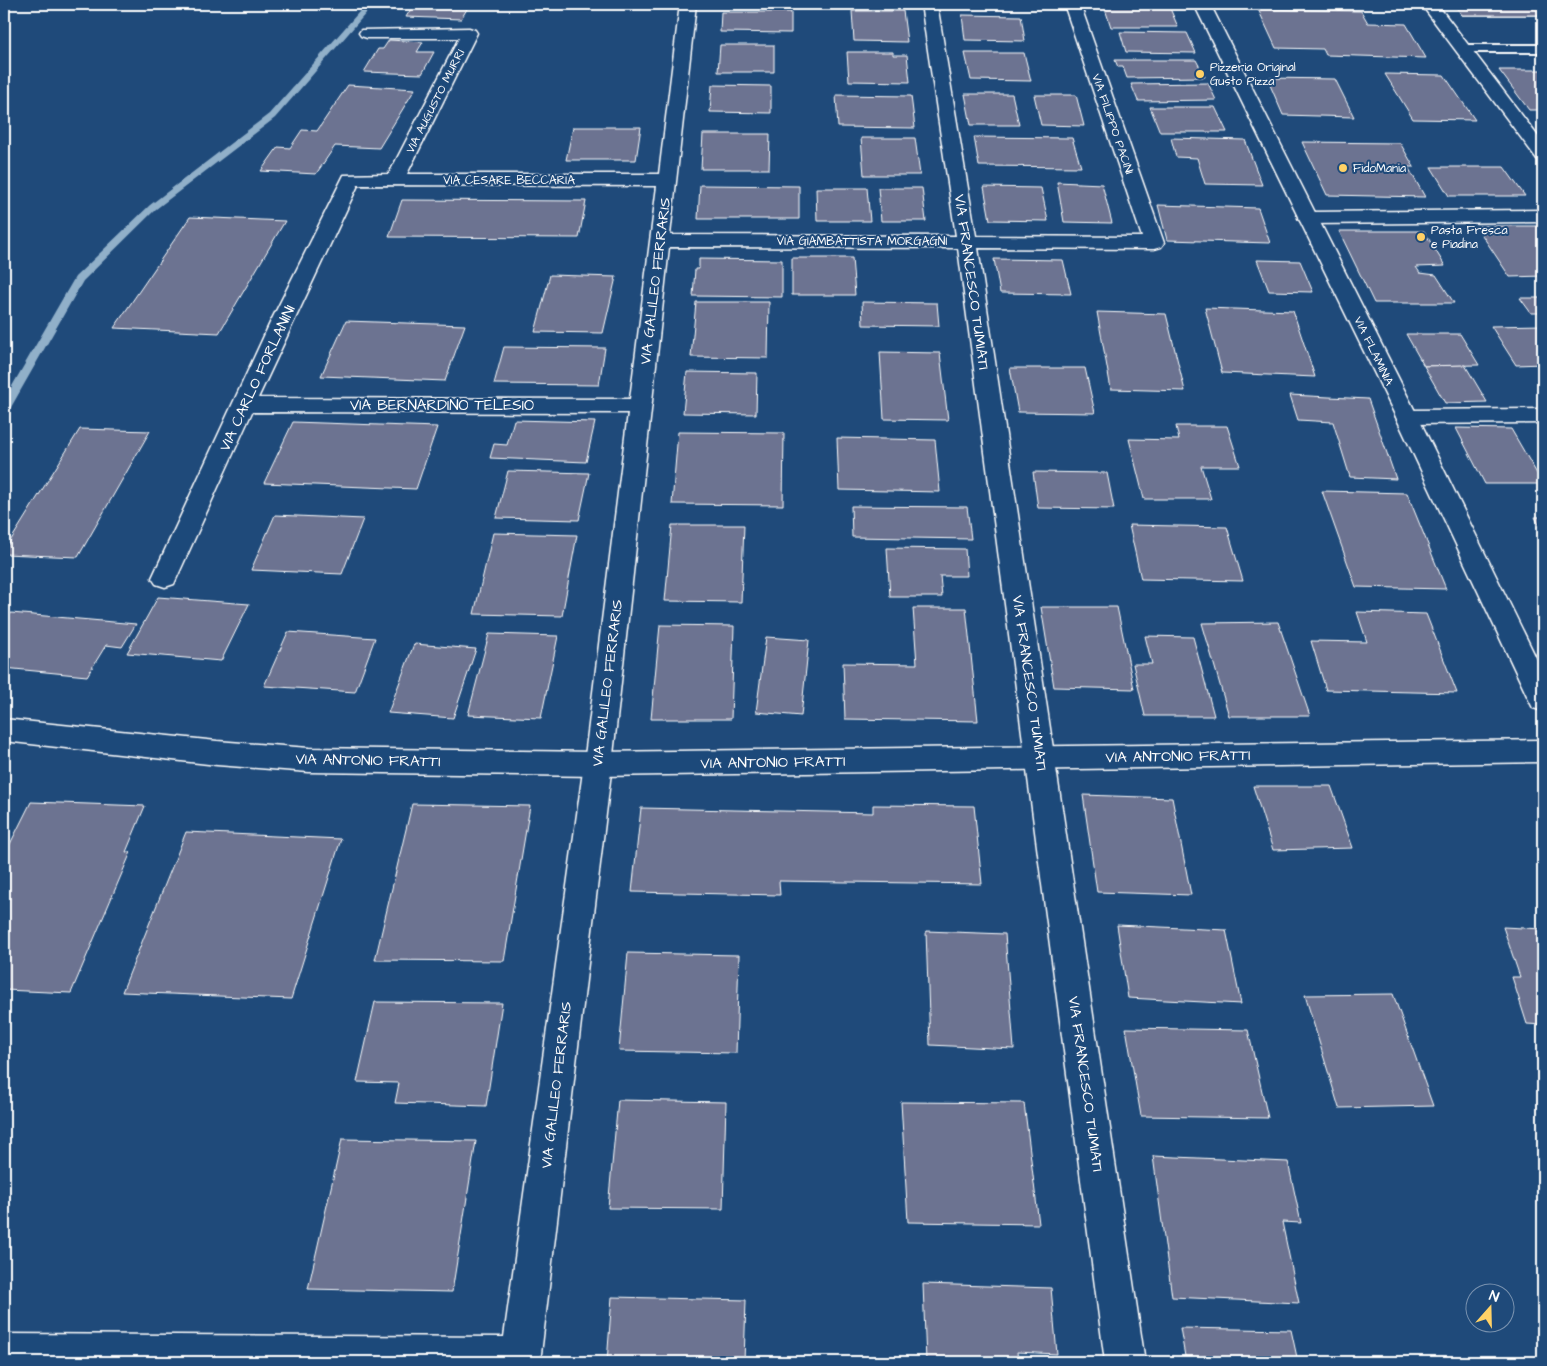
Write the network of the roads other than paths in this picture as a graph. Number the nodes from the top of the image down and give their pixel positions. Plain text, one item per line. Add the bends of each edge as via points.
1 (688, 4) edge
2 (929, 4) edge
3 (1072, 4) edge
4 (1202, 4) edge
5 (1429, 4) edge
6 (367, 33) dead end
7 (1463, 49) junction
8 (1543, 49) edge
9 (1543, 155) edge
10 (351, 179) joint
11 (395, 179) junction
12 (668, 180) junction
13 (1543, 216) edge
14 (1308, 218) junction
15 (660, 241) junction
16 (967, 241) junction
17 (1154, 243) joint
18 (244, 405) junction
19 (640, 406) junction
20 (1543, 416) edge
21 (1407, 417) junction
22 (165, 578) dead end
23 (1543, 700) edge
24 (4, 730) edge
25 (1543, 751) edge
26 (1041, 758) junction
27 (598, 764) junction
28 (4, 1354) edge
29 (220, 1359) edge
30 (520, 1360) edge
31 (1125, 1362) edge

1 - 12 street, VIA GALILEO FERRARIS
2 - 16 street, VIA FRANCESCO TUMIATI
3 - 17 street, VIA FILIPPO PACINI
4 - 14 street, VIA FLAMINIA
5 - 7 street
6 - 11 street, VIA AUGUSTO MURRI via 470,33
7 - 8 lane
7 - 9 street
10 - 11 street, VIA CESARE BECCARIA
10 - 18 street, VIA CARLO FORLANINI
11 - 12 street, VIA CESARE BECCARIA
12 - 15 street, VIA GALILEO FERRARIS
13 - 14 street
14 - 21 street, VIA FLAMINIA
15 - 16 street, VIA GIAMBATTISTA MORGAGNI
15 - 19 street, VIA GALILEO FERRARIS
16 - 17 street, VIA GIAMBATTISTA MORGAGNI
16 - 26 street, VIA FRANCESCO TUMIATI
18 - 19 street, VIA BERNARDINO TELESIO
18 - 22 street, VIA CARLO FORLANINI
19 - 27 street, VIA GALILEO FERRARIS
20 - 21 street
21 - 23 street, VIA FLAMINIA
24 - 27 street, VIA ANTONIO FRATTI via 309,760
25 - 26 street, VIA ANTONIO FRATTI
26 - 27 street, VIA ANTONIO FRATTI
26 - 31 street, VIA FRANCESCO TUMIATI
27 - 30 street, VIA GALILEO FERRARIS
28 - 29 street
29 - 30 street

